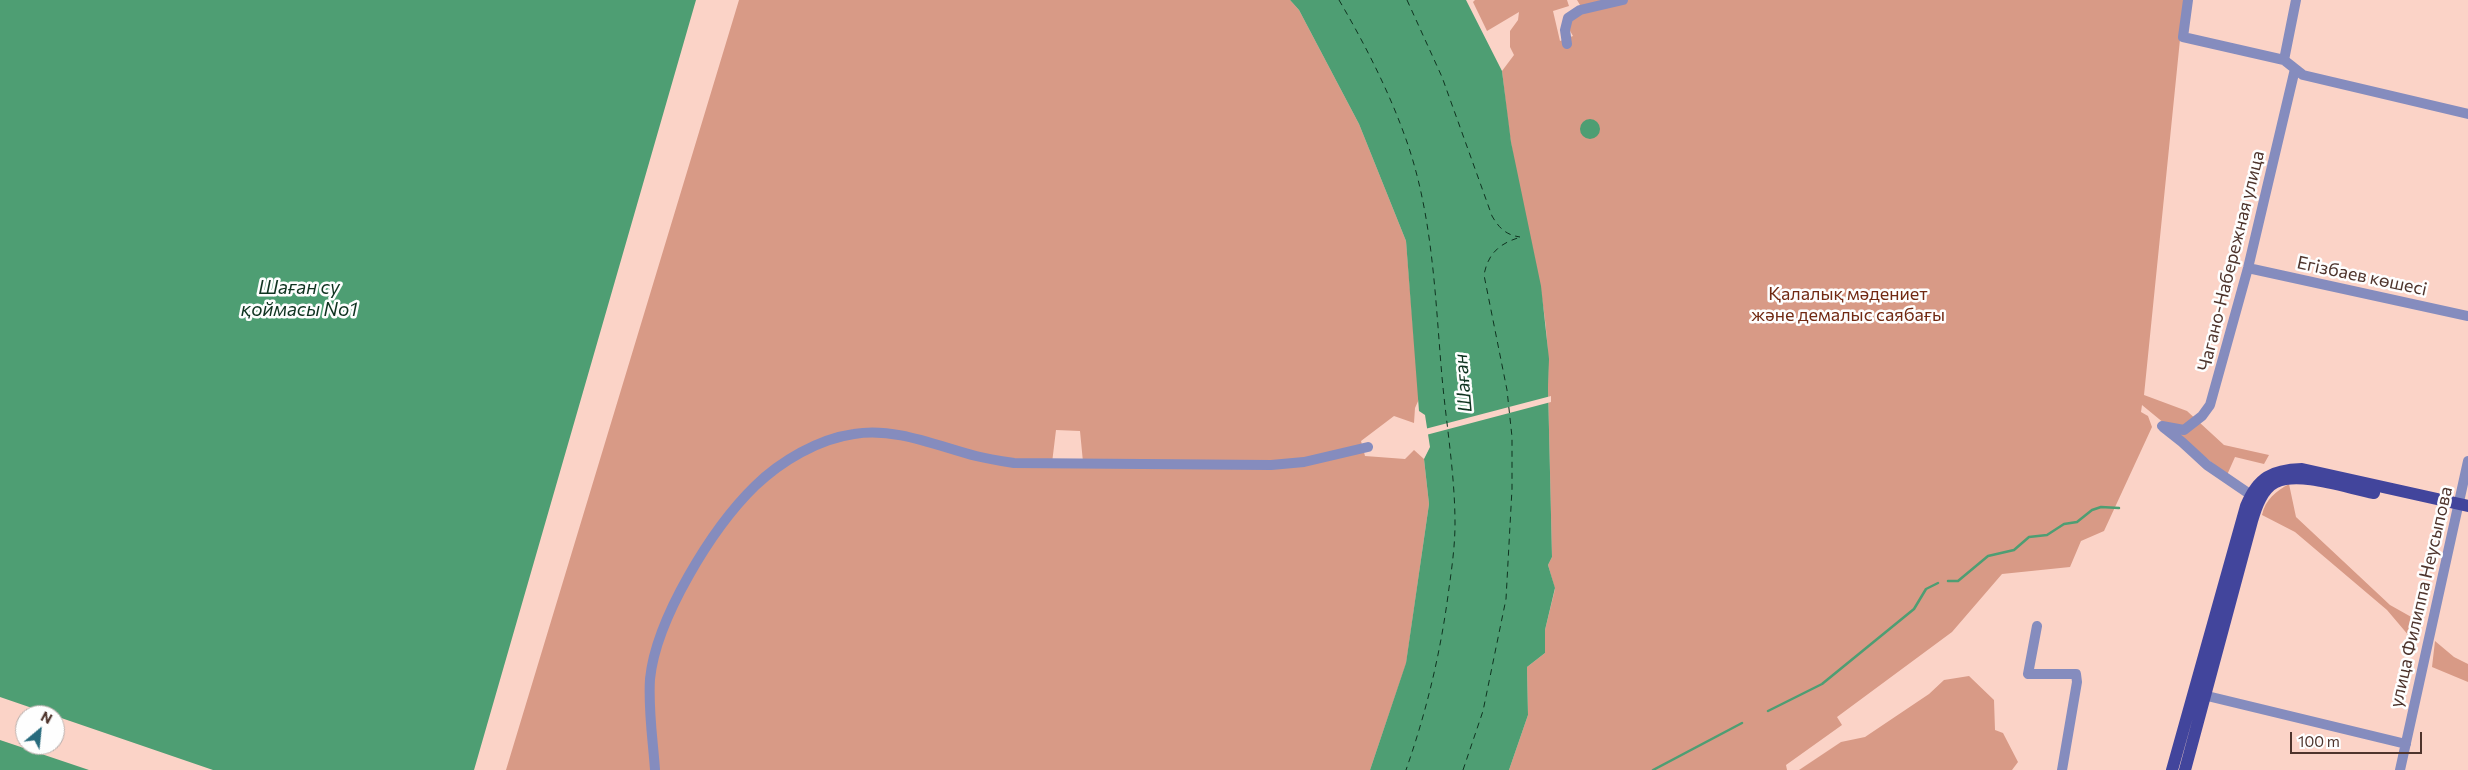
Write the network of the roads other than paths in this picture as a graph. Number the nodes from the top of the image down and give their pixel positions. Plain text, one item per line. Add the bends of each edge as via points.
1 (1623, 0) edge
2 (2188, 0) edge
3 (2296, 0) edge
4 (1567, 44) dead end
5 (2284, 60) junction
6 (2295, 68) junction
7 (2468, 114) edge
8 (2248, 268) junction
9 (2468, 316) edge
10 (1368, 447) dead end
11 (2468, 461) edge
12 (2251, 495) junction
13 (2463, 508) edge
14 (2037, 626) dead end
15 (2199, 694) junction
16 (2406, 744) junction
17 (655, 770) edge
18 (2062, 770) edge
19 (2172, 770) edge
20 (2184, 770) edge
21 (2400, 770) edge

1 - 4 street via 1580,10 1568,18 1565,30
2 - 5 street via 2183,37
3 - 5 street
5 - 6 street
6 - 7 street via 2304,75
6 - 8 street, Чагано-Набережная улица
8 - 9 street, Егізбаев көшесі
8 - 12 street, Чагано-Набережная улица via 2210,405 2184,430 2162,426 2207,465
10 - 17 street via 1304,462 1239,465 1014,463 880,433 856,433 808,450 779,467 736,506 678,594 662,628 650,680
11 - 13 street, улица Филиппа Неусыпова
12 - 13 main road via 2266,476 2302,468
12 - 15 main road
13 - 15 main road via 2296,477 2274,483 2257,505 2215,654
13 - 16 street, улица Филиппа Неусыпова
14 - 18 street via 2028,674 2076,674
15 - 16 street
15 - 19 main road
15 - 20 main road
16 - 21 street, улица Филиппа Неусыпова

